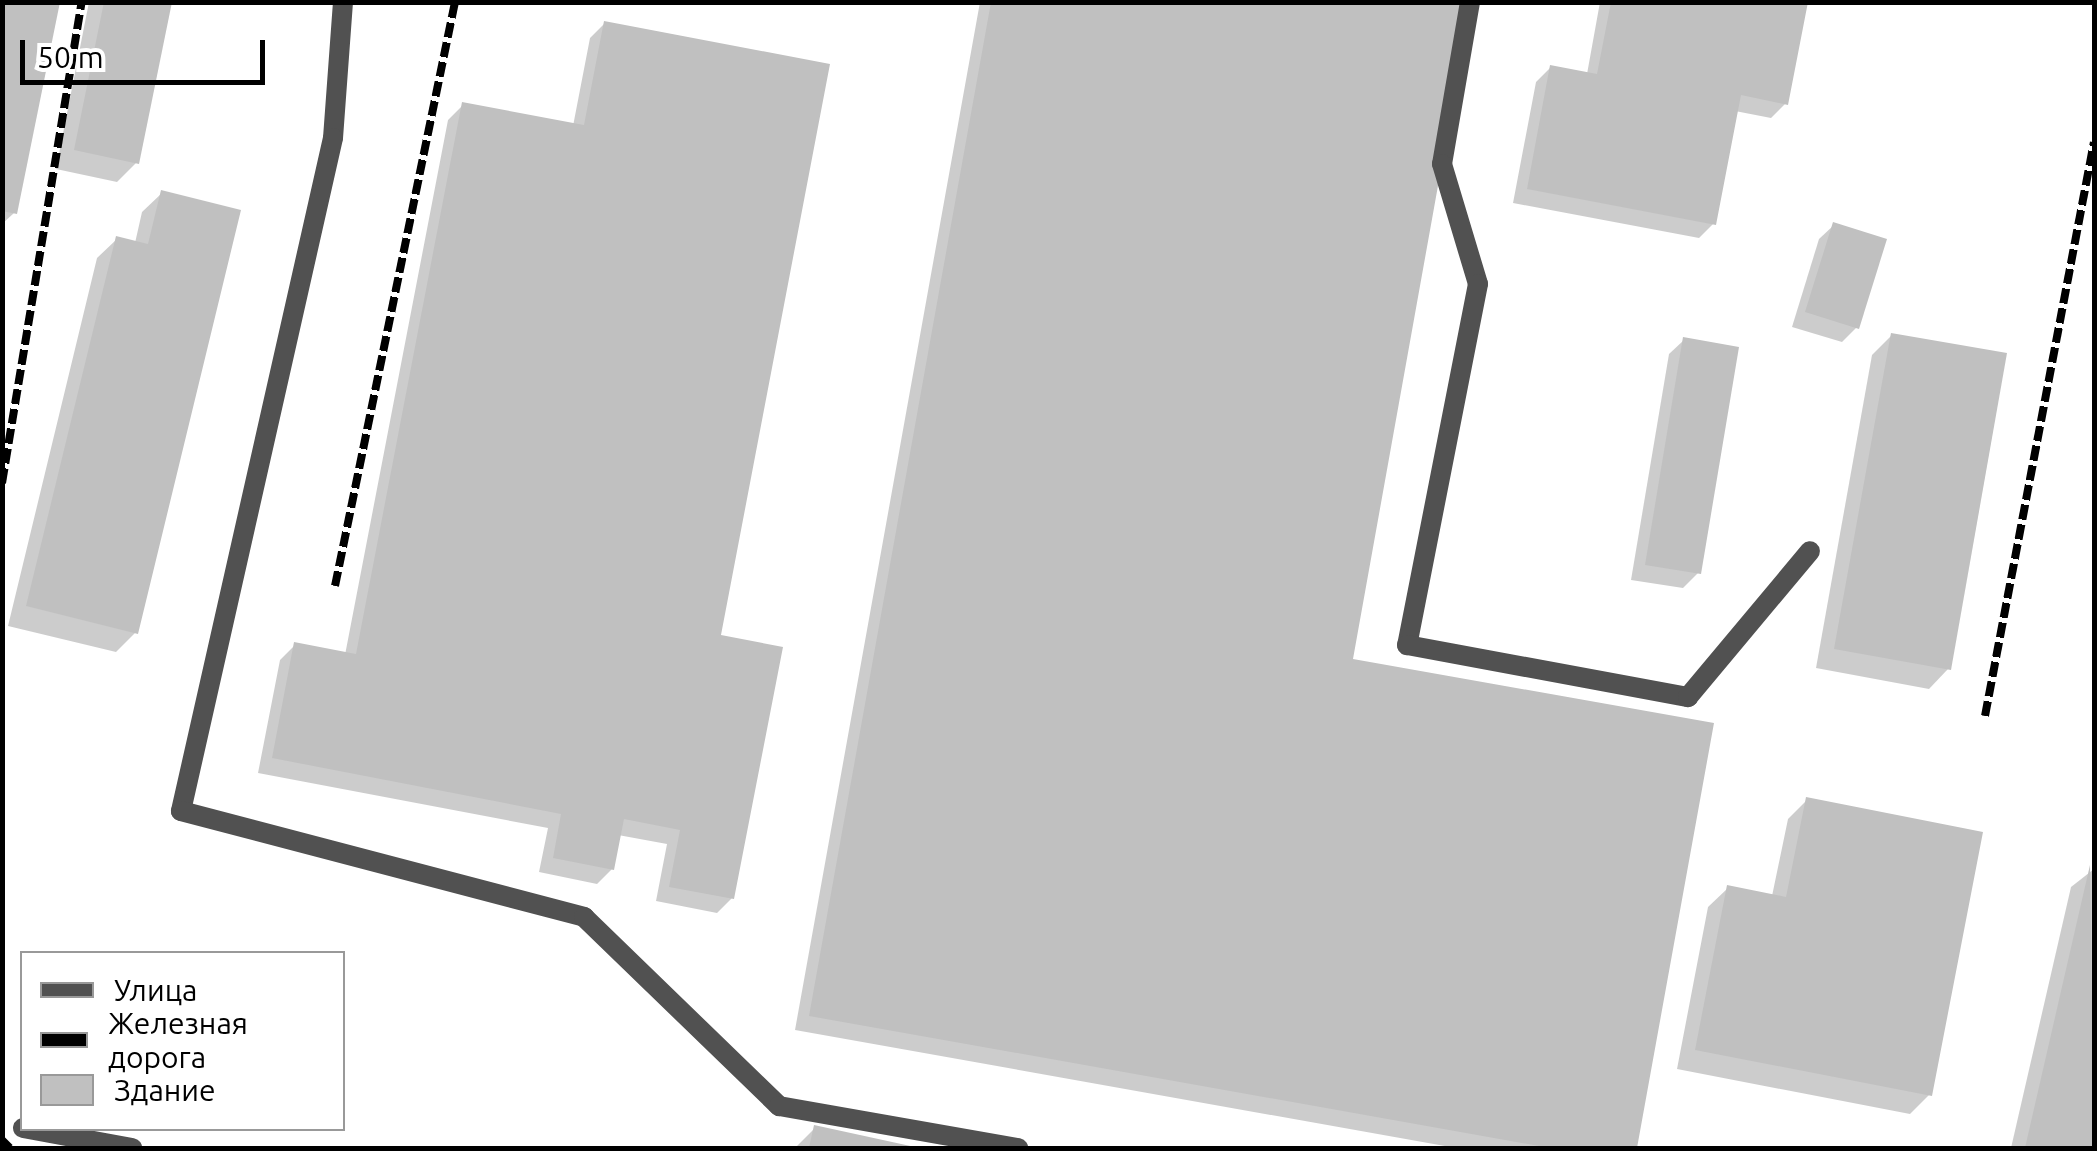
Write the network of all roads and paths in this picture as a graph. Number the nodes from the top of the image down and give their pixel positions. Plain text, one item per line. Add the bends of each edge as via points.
1 (343, 2) edge
2 (1470, 2) edge
3 (1810, 551) dead end
4 (39, 1131) edge
5 (132, 1148) edge
6 (1018, 1148) edge

1 - 6 street via 333,138 181,812 584,917 780,1106
2 - 3 street via 1442,164 1478,284 1407,644 1688,696
4 - 5 street

